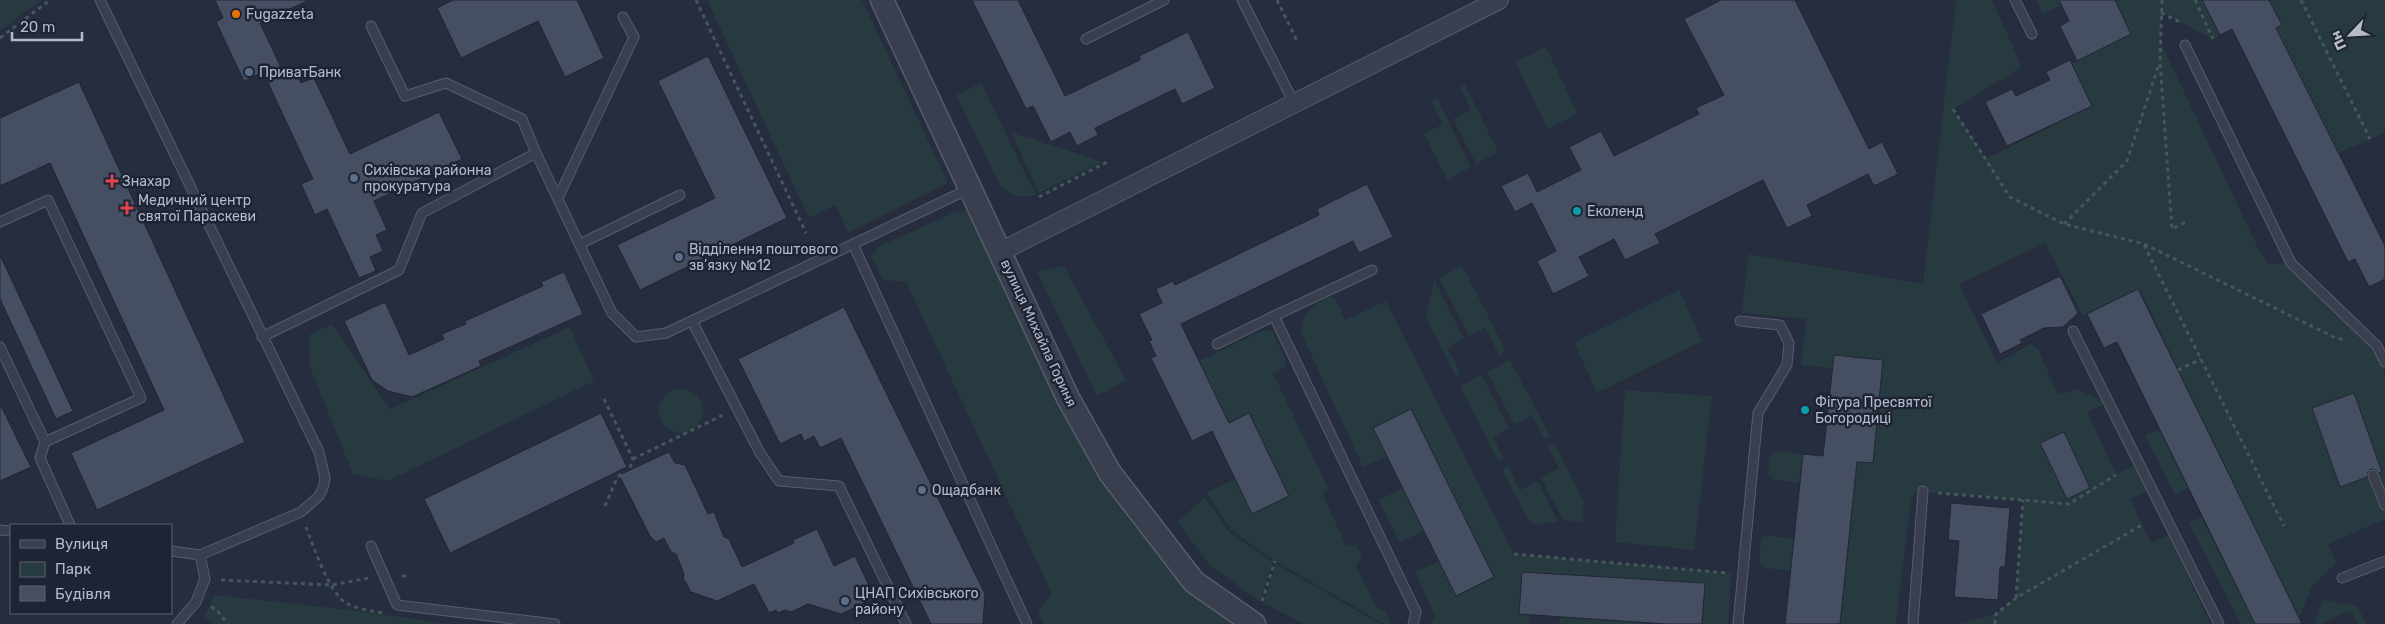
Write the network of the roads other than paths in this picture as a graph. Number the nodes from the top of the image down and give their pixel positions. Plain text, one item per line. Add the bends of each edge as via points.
1 (100, 0) edge
2 (882, 0) edge
3 (1164, 0) edge
4 (1242, 0) edge
5 (1499, 0) edge
6 (2014, 0) edge
7 (623, 17) dead end
8 (371, 26) dead end
9 (2032, 34) dead end
10 (1086, 39) dead end
11 (2184, 45) dead end
12 (1294, 103) junction
13 (536, 153) junction
14 (971, 188) junction
15 (680, 195) dead end
16 (558, 198) junction
17 (0, 222) edge
18 (580, 244) junction
19 (853, 244) junction
20 (1000, 252) junction
21 (1372, 270) dead end
22 (1274, 316) junction
23 (692, 321) junction
24 (1740, 321) dead end
25 (2074, 331) dead end
26 (262, 337) junction
27 (1217, 344) dead end
28 (0, 347) edge
29 (2385, 362) edge
30 (45, 442) junction
31 (2373, 475) dead end
32 (1923, 492) road end
33 (2385, 505) edge
34 (70, 524) edge
35 (371, 546) dead end
36 (172, 551) edge
37 (200, 555) junction
38 (2385, 561) edge
39 (2342, 578) dead end
40 (1257, 614) edge
41 (177, 624) edge
42 (555, 624) edge
43 (906, 624) edge
44 (1027, 624) edge
45 (1413, 624) edge
46 (1738, 624) edge
47 (1912, 624) edge
48 (2219, 624) edge

1 - 26 lane
2 - 14 street, вулиця Михайла Гориня
3 - 10 lane
4 - 12 lane
5 - 12 street
6 - 9 lane
7 - 16 lane via 634,37
8 - 13 lane via 405,96 446,83 522,119
11 - 29 lane via 2291,264 2377,346
12 - 20 street
13 - 16 lane
13 - 26 lane via 422,213 400,270
14 - 19 lane
14 - 20 street, вулиця Михайла Гориня
15 - 18 lane
16 - 18 lane
17 - 30 lane via 48,200 141,398
18 - 23 lane via 612,313 636,337 666,333
19 - 23 lane
19 - 44 lane
20 - 40 street, вулиця Михайла Гориня via 1068,398 1110,473 1194,582
21 - 22 lane
22 - 27 lane
22 - 45 lane via 1416,612
23 - 43 lane via 760,453 779,481 839,486
24 - 46 lane via 1780,324 1789,343 1787,365 1758,413
25 - 48 lane
26 - 37 lane via 320,452 324,466 323,488 301,512
28 - 30 lane
30 - 34 lane via 40,458
31 - 33 lane
32 - 47 lane
35 - 42 lane via 397,605
36 - 37 lane
37 - 41 lane via 205,579 196,602
38 - 39 lane

